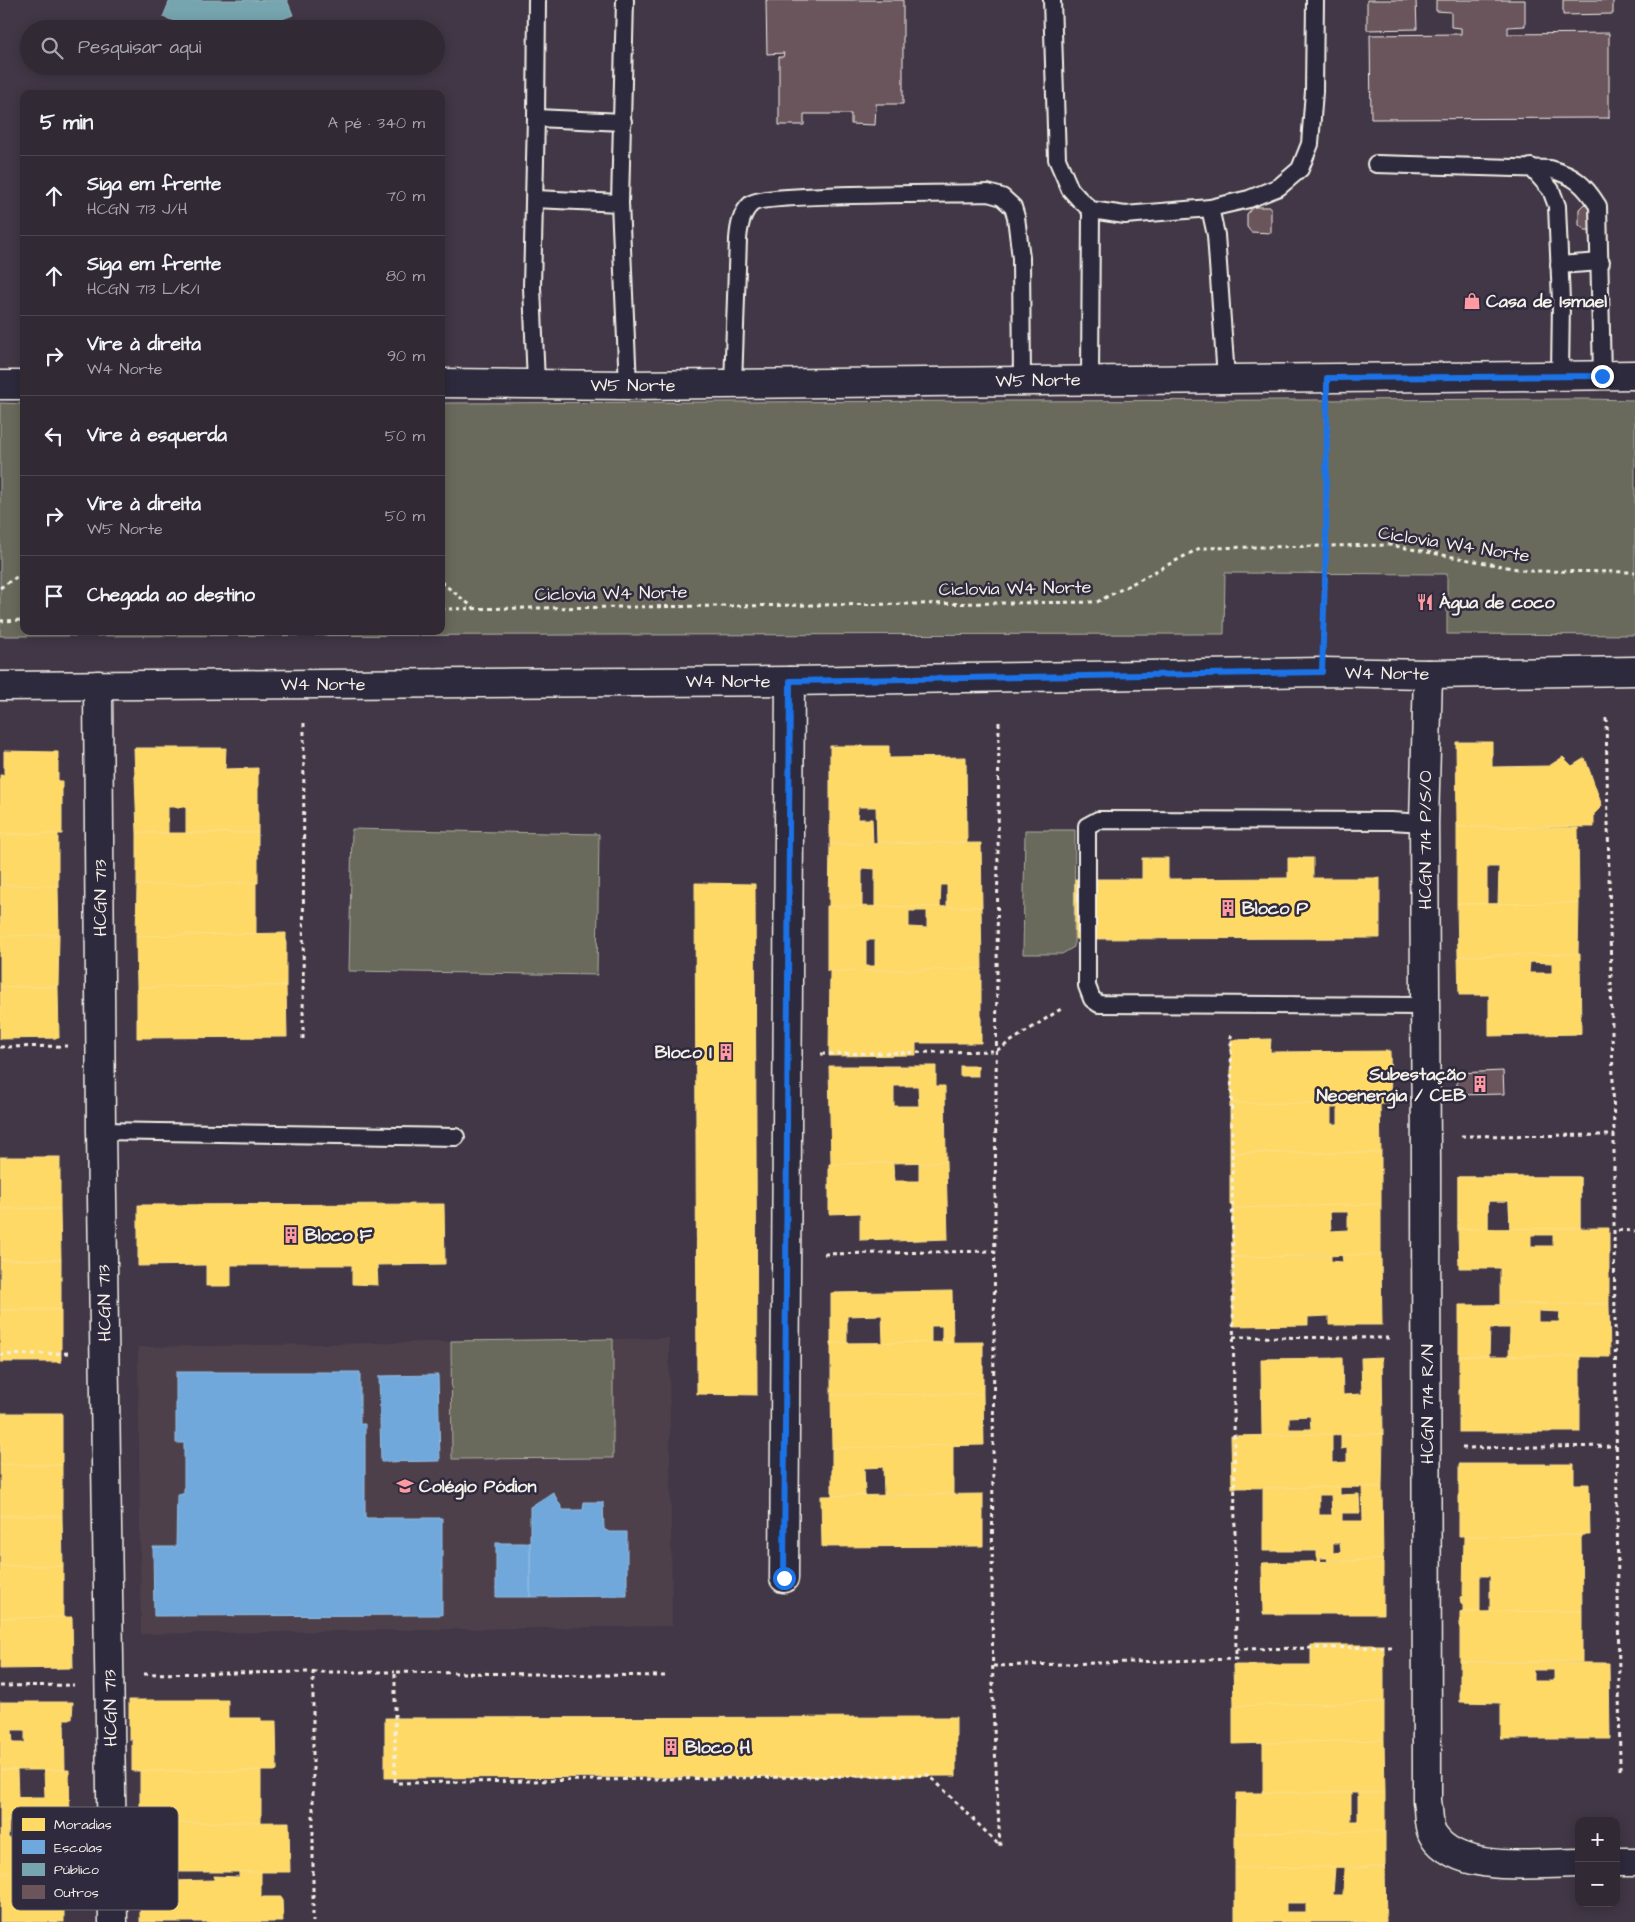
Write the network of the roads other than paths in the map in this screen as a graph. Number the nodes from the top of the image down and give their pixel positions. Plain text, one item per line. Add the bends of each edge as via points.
1 (537, 0) edge
2 (625, 0) edge
3 (1052, 0) edge
4 (1315, 0) edge
5 (536, 118) junction
6 (623, 122) junction
7 (1376, 164) dead end
8 (1531, 167) junction
9 (535, 199) junction
10 (620, 203) junction
11 (1210, 208) junction
12 (1091, 210) junction
13 (1600, 262) junction
14 (1559, 265) junction
15 (1635, 375) edge
16 (1560, 376) junction
17 (1602, 376) junction
18 (1226, 378) junction
19 (1022, 380) junction
20 (1090, 380) junction
21 (445, 383) edge
22 (536, 383) junction
23 (733, 384) junction
24 (0, 385) edge
25 (20, 385) edge
26 (628, 385) junction
27 (1635, 671) edge
28 (1428, 674) junction
29 (790, 681) junction
30 (98, 685) junction
31 (0, 686) edge
32 (1424, 823) junction
33 (1426, 1006) junction
34 (101, 1131) junction
35 (456, 1137) dead end
36 (784, 1578) dead end
37 (111, 1807) edge
38 (1620, 1862) edge
39 (1635, 1862) edge
40 (1575, 1863) edge

1 - 5 lane
2 - 6 lane
3 - 12 lane via 1057,159 1070,189
4 - 11 lane via 1310,144 1300,169 1279,187 1249,199
5 - 6 lane
5 - 9 lane
6 - 10 lane
7 - 8 lane
8 - 13 lane via 1568,174 1586,186 1598,206
8 - 14 lane via 1551,190 1557,206
9 - 10 lane
9 - 22 lane via 532,287
10 - 26 lane
11 - 12 lane via 1125,215
11 - 18 lane via 1216,235
12 - 20 lane
13 - 14 lane
13 - 17 lane
14 - 16 lane
15 - 17 street, W5 Norte
16 - 17 street, W5 Norte
16 - 18 street, W5 Norte
18 - 20 street, W5 Norte
19 - 20 street, W5 Norte
19 - 23 street, W5 Norte
19 - 23 lane via 1021,258 1016,217 1013,207 1002,197 988,193 794,197 751,203 744,212 739,232
21 - 22 street, W5 Norte
22 - 26 street, W5 Norte
23 - 26 street, W5 Norte
24 - 25 street
27 - 28 street, W4 Norte
28 - 29 street, W4 Norte via 1322,672
28 - 32 street, HCGN 714 P/S/O
29 - 30 street, W4 Norte
29 - 36 street
30 - 31 street, W4 Norte
30 - 34 street, HCGN 713
32 - 33 street, HCGN 714 P/S/O
32 - 33 lane via 1098,820 1087,826 1087,986 1092,999 1099,1004
33 - 40 street, HCGN 714 R/N via 1427,1801 1432,1834 1443,1847 1464,1859 1491,1864
34 - 35 lane
34 - 37 street, HCGN 713
38 - 39 street

